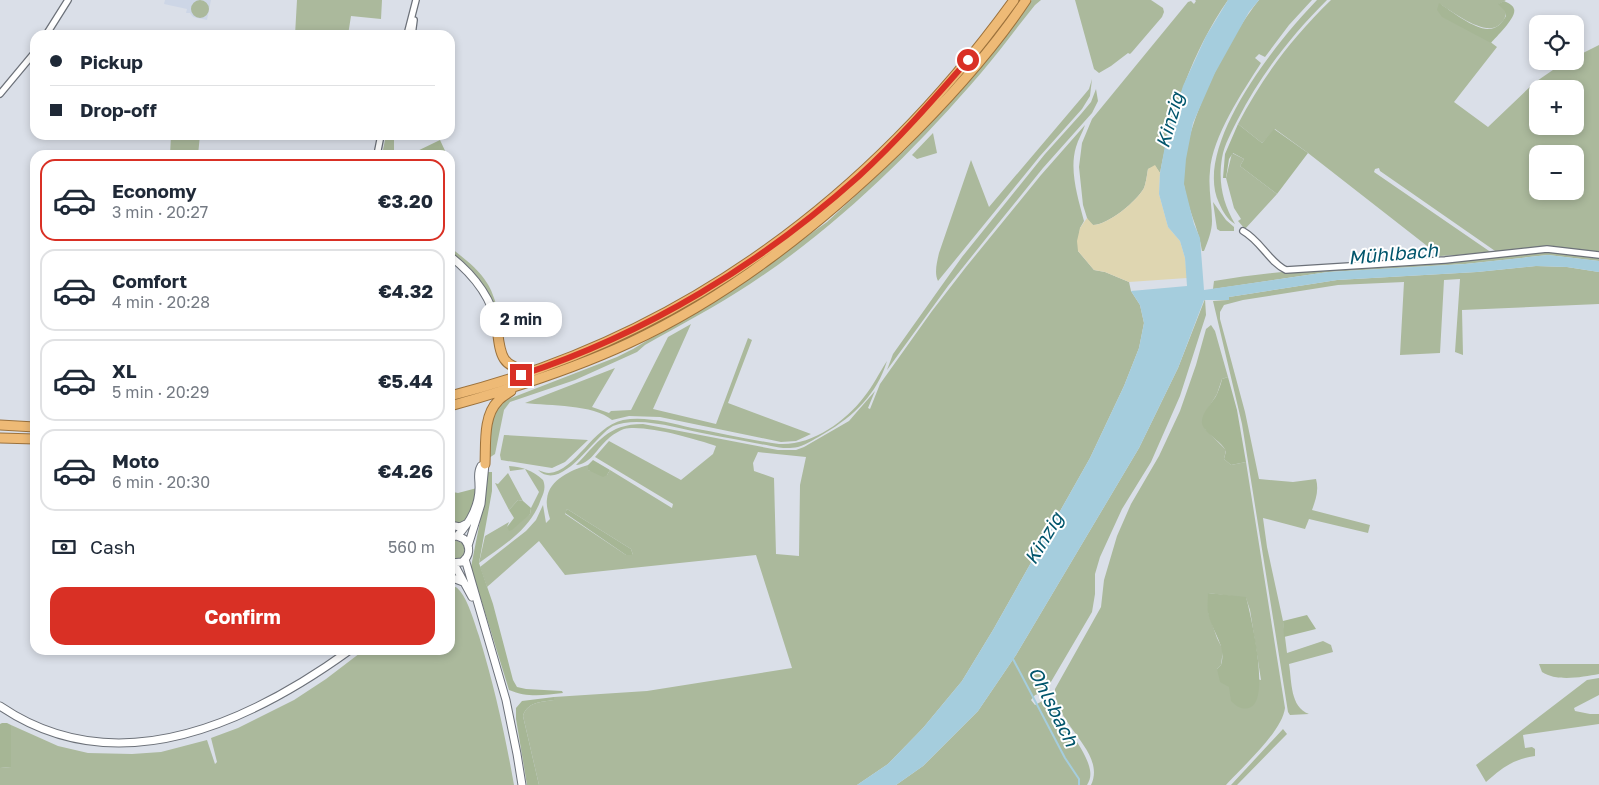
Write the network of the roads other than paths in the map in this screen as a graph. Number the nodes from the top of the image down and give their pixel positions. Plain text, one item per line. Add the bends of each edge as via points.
1 (68, 0) edge
2 (416, 0) edge
3 (1014, 0) edge
4 (1026, 0) edge
5 (413, 10) junction
6 (49, 30) edge
7 (408, 30) edge
8 (412, 30) edge
9 (30, 58) edge
10 (0, 94) edge
11 (1242, 231) dead end
12 (1599, 255) edge
13 (455, 260) edge
14 (497, 327) joint
15 (539, 369) junction
16 (517, 387) junction
17 (455, 395) edge
18 (455, 405) edge
19 (0, 425) edge
20 (30, 427) edge
21 (0, 438) edge
22 (30, 439) edge
23 (485, 464) junction
24 (468, 522) junction
25 (455, 526) edge
26 (455, 533) edge
27 (455, 536) edge
28 (468, 546) junction
29 (465, 560) junction
30 (455, 562) edge
31 (455, 569) edge
32 (455, 579) edge
33 (463, 582) junction
34 (477, 603) junction
35 (343, 655) edge
36 (0, 706) edge
37 (522, 785) edge

1 - 6 street
2 - 5 street
3 - 15 highway via 968,60 892,144 859,176 783,238 729,276 674,308 599,345
4 - 16 highway via 986,53 929,118 869,177 785,247 708,300 629,343
5 - 7 street
5 - 8 street
9 - 10 street
11 - 12 street via 1286,270 1445,260 1547,249
13 - 14 street via 466,268 483,293 494,312
14 - 15 highway via 504,361 522,370
15 - 17 highway
16 - 18 highway
16 - 23 highway via 498,400 491,411
19 - 20 highway
21 - 22 highway
23 - 24 street via 478,473 479,495
23 - 28 street via 481,504
24 - 25 street
24 - 26 street
27 - 28 street via 464,539
28 - 29 street
29 - 30 street
29 - 34 street
31 - 33 street
32 - 33 street
33 - 34 street
34 - 37 street via 506,700
35 - 36 street via 286,693 236,719 206,731 152,744 87,744 23,722

